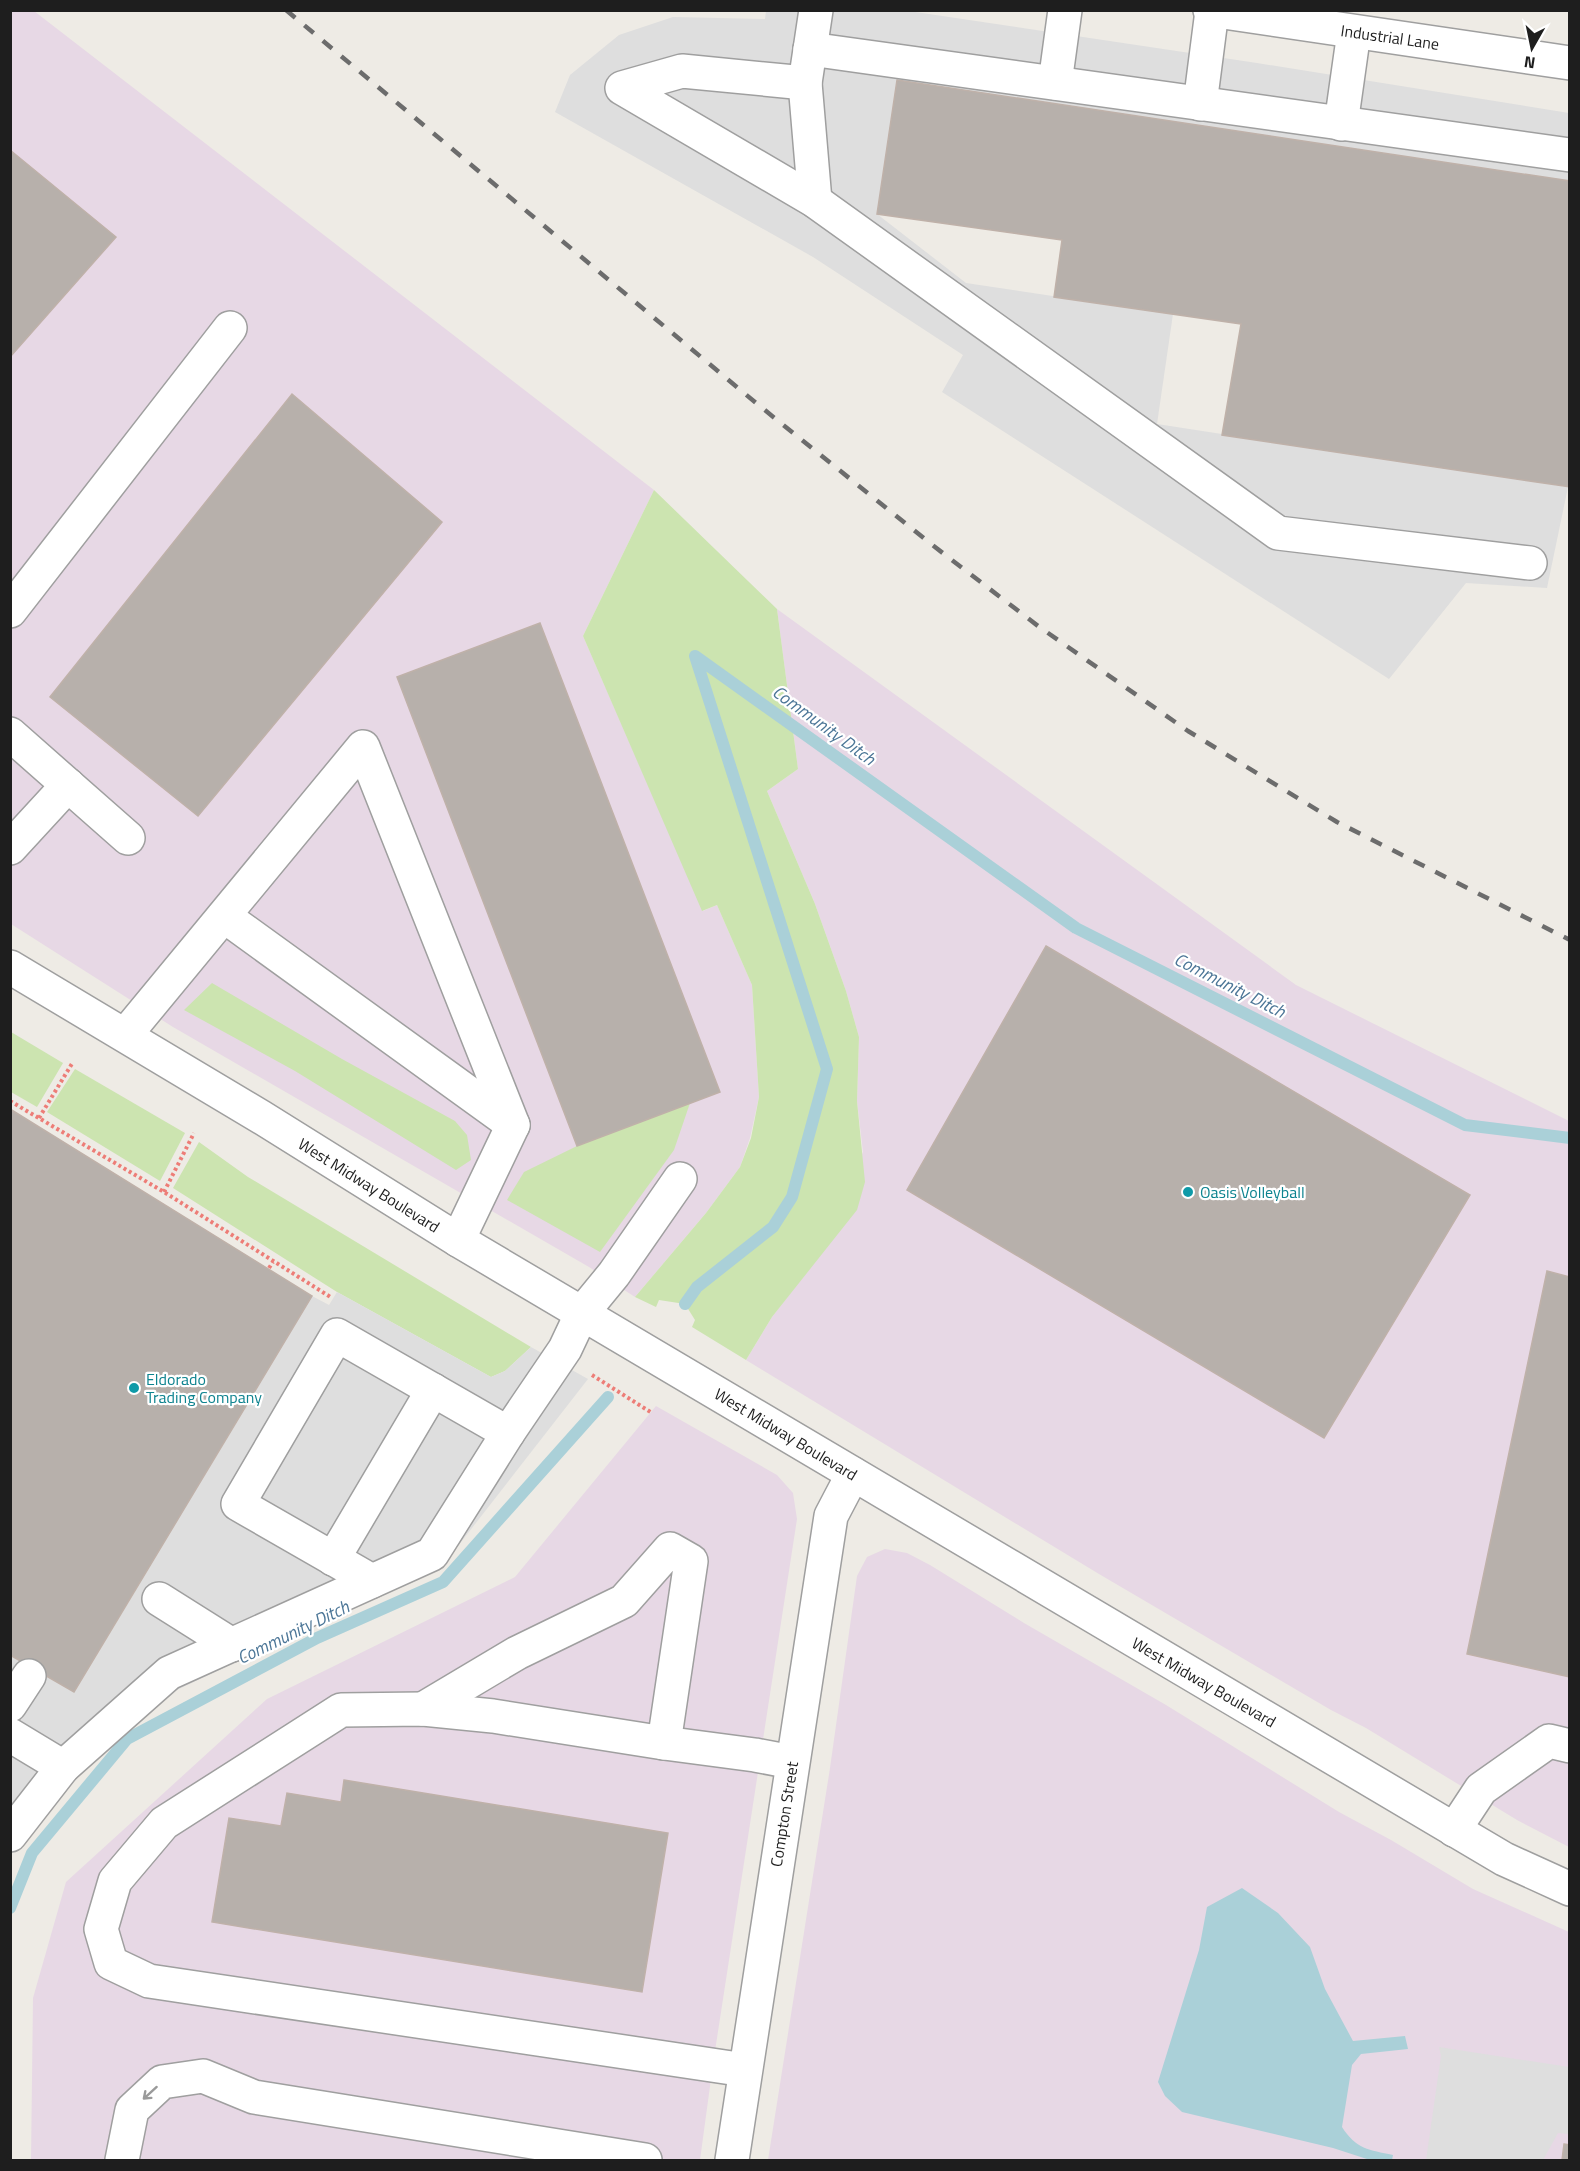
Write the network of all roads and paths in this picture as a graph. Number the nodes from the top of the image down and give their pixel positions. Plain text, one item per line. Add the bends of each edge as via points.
1 (816, 10) edge
2 (1065, 10) edge
3 (1211, 11) edge
4 (1354, 32) junction
5 (810, 49) junction
6 (1569, 63) edge
7 (805, 83) junction
8 (1055, 83) junction
9 (1200, 104) junction
10 (1341, 124) junction
11 (1569, 155) edge
12 (815, 201) junction
13 (230, 328) dead end
14 (1530, 564) dead end
15 (10, 611) edge
16 (10, 734) edge
17 (68, 785) junction
18 (128, 838) dead end
19 (10, 848) edge
20 (224, 916) junction
21 (10, 967) edge
22 (126, 1034) junction
23 (74, 1062) dead end
24 (10, 1101) edge
25 (39, 1118) junction
26 (513, 1125) junction
27 (194, 1133) dead end
28 (680, 1179) dead end
29 (164, 1192) junction
30 (458, 1240) junction
31 (273, 1262) junction
32 (268, 1268) dead end
33 (333, 1298) dead end
34 (582, 1313) junction
35 (592, 1375) dead end
36 (433, 1390) junction
37 (652, 1413) dead end
38 (508, 1433) junction
39 (853, 1474) junction
40 (333, 1558) junction
41 (372, 1581) junction
42 (159, 1599) dead end
43 (232, 1645) junction
44 (29, 1676) dead end
45 (10, 1705) edge
46 (423, 1709) junction
47 (10, 1735) edge
48 (664, 1743) junction
49 (1569, 1746) edge
50 (792, 1762) junction
51 (63, 1767) junction
52 (1455, 1830) junction
53 (10, 1835) edge
54 (1569, 1889) edge
55 (745, 2070) junction
56 (122, 2160) edge
57 (645, 2160) edge
58 (732, 2160) edge

1 - 5 street
2 - 8 street
3 - 4 street, Industrial Lane
3 - 9 street
4 - 6 street, Industrial Lane
4 - 10 street
5 - 7 street
5 - 8 street
7 - 12 street
7 - 12 street via 682,70 621,88
8 - 9 street
9 - 10 street
10 - 11 street
12 - 14 street via 1278,533
13 - 15 street
16 - 17 street
17 - 18 street
17 - 19 street
20 - 22 street
20 - 26 street
20 - 26 street via 363,747
21 - 22 street, West Midway Boulevard
22 - 30 street, West Midway Boulevard
23 - 25 path
24 - 25 path
25 - 29 path
26 - 30 street
27 - 29 path
28 - 34 street
29 - 31 path
30 - 34 street, West Midway Boulevard
31 - 32 path
31 - 33 path
34 - 38 street via 565,1348
34 - 39 street, West Midway Boulevard
35 - 37 path
36 - 38 street
36 - 40 street
36 - 40 street via 337,1335 238,1504
38 - 41 street via 432,1554
39 - 50 street, Compton Street via 831,1516
39 - 52 street, West Midway Boulevard
40 - 41 street
41 - 43 street
42 - 43 street
43 - 51 street via 169,1673
44 - 45 street
46 - 48 street
46 - 48 street via 517,1653 624,1601 670,1549 691,1561
46 - 55 street via 341,1710 164,1823 115,1881 100,1929 111,1964 149,1981
47 - 51 street
48 - 50 street
49 - 52 street via 1549,1742 1481,1789
50 - 55 street, Compton Street
51 - 53 street
52 - 54 street, West Midway Boulevard via 1504,1859
55 - 58 street, Compton Street
57 -> 56 street via 254,2097 203,2076 162,2082 132,2110

